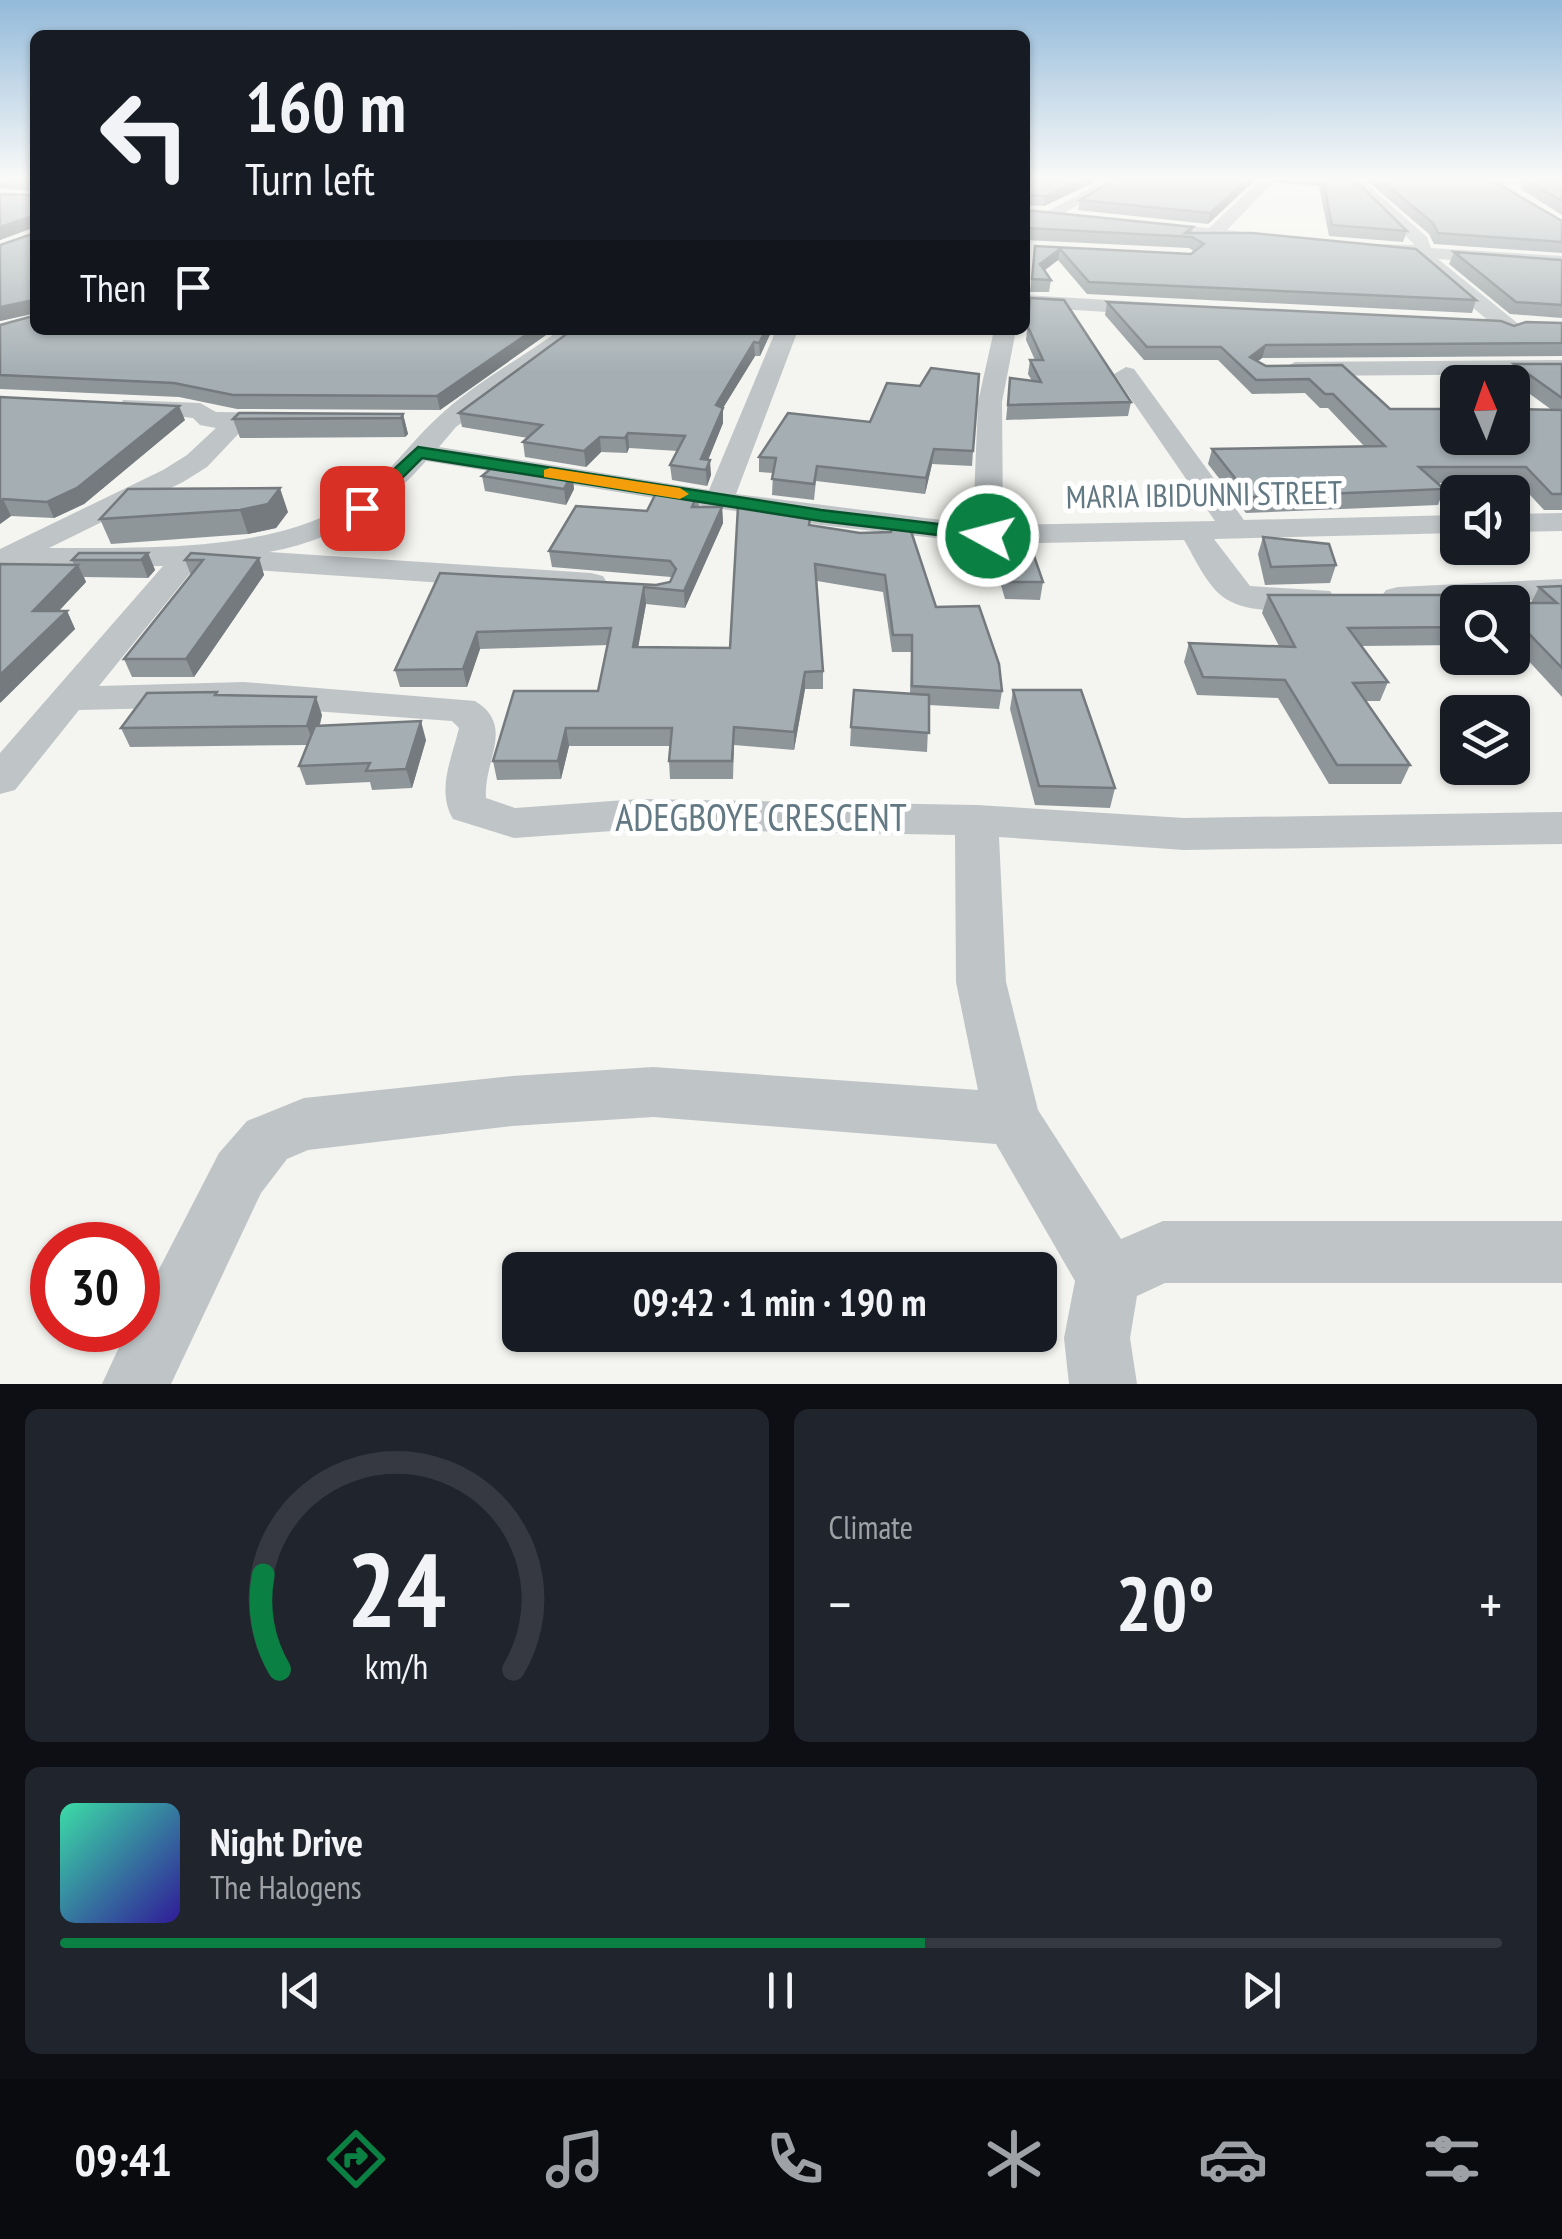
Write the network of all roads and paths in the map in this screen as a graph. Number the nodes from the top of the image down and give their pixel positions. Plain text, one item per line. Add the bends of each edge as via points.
1 (1423, 244) edge
2 (1360, 248) edge
3 (1418, 252) junction
4 (1562, 262) edge
5 (1030, 301) edge
6 (1172, 310) edge
7 (1468, 326) edge
8 (1505, 327) junction
9 (1543, 327) edge
10 (567, 335) edge
11 (785, 335) edge
12 (1001, 335) edge
13 (1561, 368) edge
14 (1262, 369) edge
15 (1126, 374) dead end
16 (104, 403) edge
17 (313, 421) edge
18 (237, 422) junction
19 (409, 422) dead end
20 (447, 422) junction
21 (418, 452) junction
22 (718, 500) junction
23 (1562, 522) edge
24 (1530, 523) edge
25 (1440, 524) edge
26 (1235, 528) junction
27 (1193, 529) junction
28 (988, 536) junction
29 (188, 556) junction
30 (4, 557) edge
31 (626, 586) edge
32 (1562, 588) edge
33 (64, 700) junction
34 (0, 780) edge
35 (977, 820) junction
36 (1562, 828) edge
37 (1012, 1119) junction
38 (1562, 1252) edge
39 (1108, 1276) junction
40 (136, 1384) edge
41 (1102, 1384) edge

1 - 3 street
2 - 3 street
3 - 4 street
3 - 8 street
5 - 6 street
7 - 8 street
8 - 9 street
8 - 13 street
10 - 20 street
11 - 22 street
12 - 28 street via 990,402
13 - 14 street
15 - 26 street
16 - 18 street via 200,411 210,420
17 - 18 street
18 - 30 street via 173,476
19 - 20 street
20 - 21 street
21 - 22 street, MARIA IBIDUNNI STREET
21 - 29 street via 362,508 323,527
22 - 28 street, MARIA IBIDUNNI STREET
23 - 24 street
25 - 26 street, MARIA IBIDUNNI STREET
26 - 27 street, MARIA IBIDUNNI STREET
27 - 28 street, MARIA IBIDUNNI STREET
27 - 32 street via 1231,592 1243,599
29 - 30 street
29 - 31 street
29 - 33 street
33 - 34 street
33 - 35 street, ADEGBOYE CRESCENT via 244,694 461,710 479,728 464,794 468,808 514,822 640,814
35 - 36 street, ADEGBOYE CRESCENT via 1184,834
35 - 37 street via 981,982
37 - 39 street
37 - 40 street via 653,1092 304,1124 267,1140 240,1173
38 - 39 street via 1163,1252
39 - 41 street via 1097,1338

